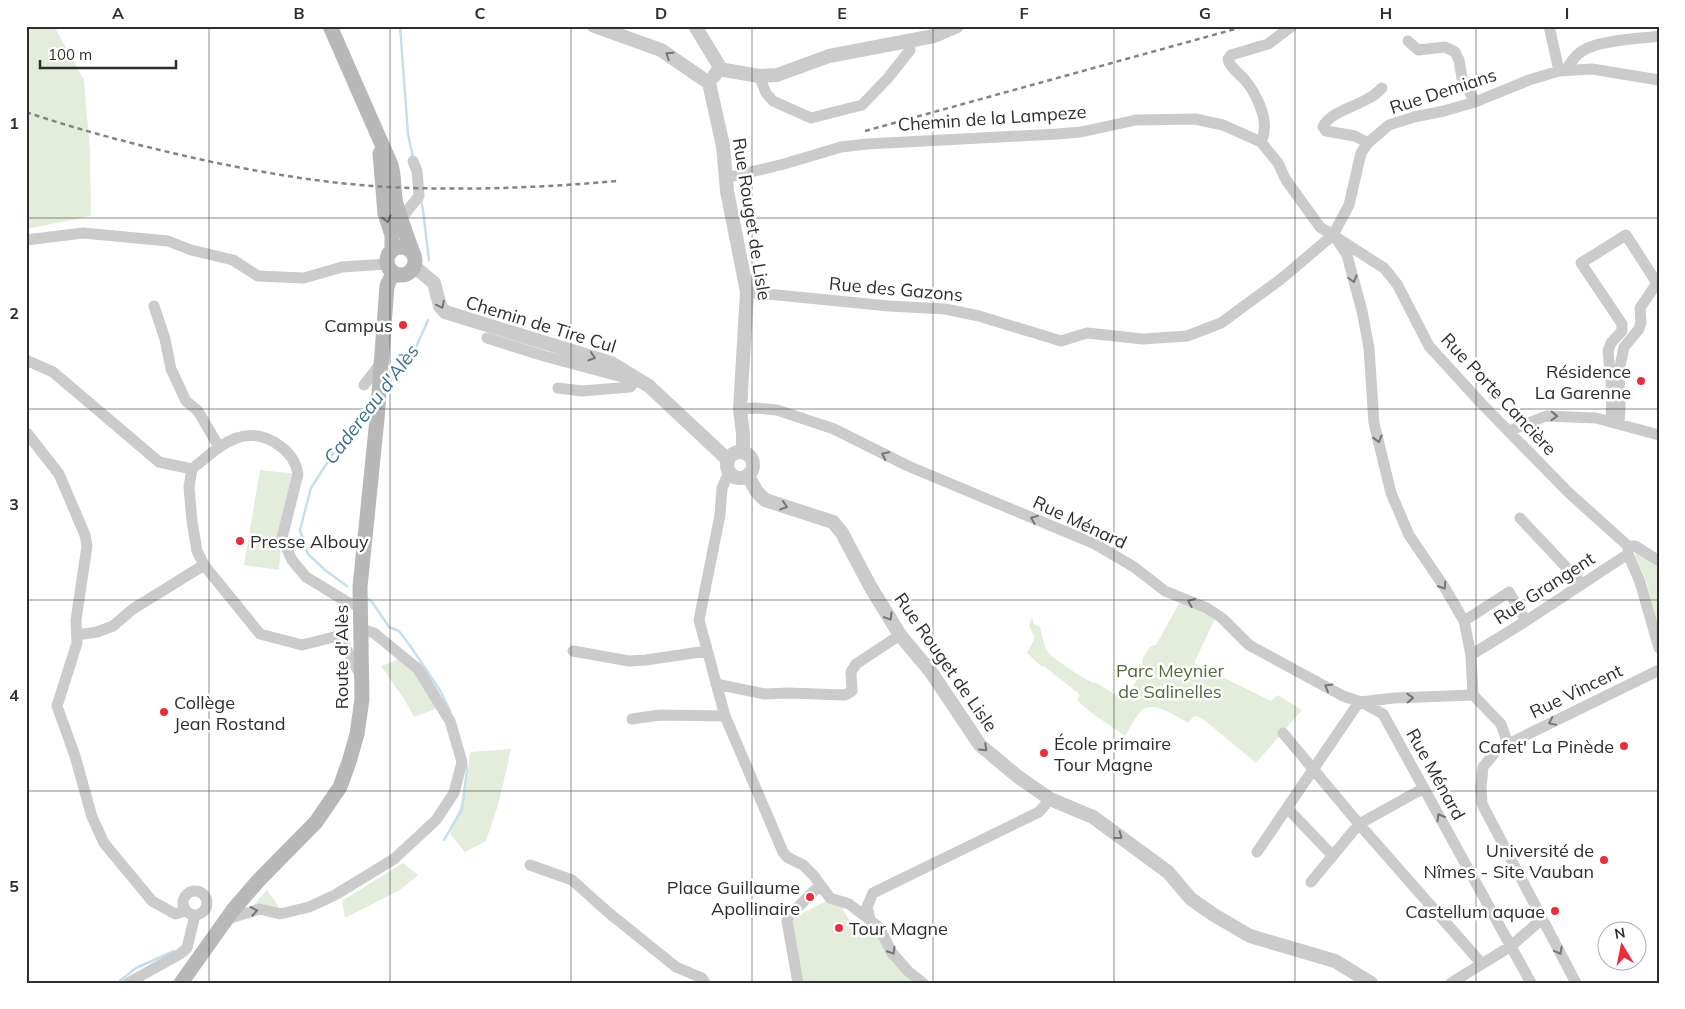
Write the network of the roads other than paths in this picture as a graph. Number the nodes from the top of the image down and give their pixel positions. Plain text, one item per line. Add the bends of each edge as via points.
1 (330, 26) edge
2 (594, 26) edge
3 (694, 26) edge
4 (957, 26) edge
5 (1292, 26) edge
6 (1548, 26) edge
7 (1659, 36) edge
8 (1408, 41) dead end
9 (909, 42) junction
10 (718, 69) junction
11 (1562, 70) junction
12 (759, 76) junction
13 (1659, 80) edge
14 (709, 83) junction
15 (1382, 88) dead end
16 (1475, 102) junction
17 (378, 136) junction
18 (1261, 142) junction
19 (1368, 143) junction
20 (414, 161) dead end
21 (726, 184) junction
22 (401, 219) junction
23 (1333, 235) junction
24 (26, 240) edge
25 (414, 260) junction
26 (391, 263) junction
27 (747, 292) junction
28 (154, 306) dead end
29 (486, 338) dead end
30 (26, 360) edge
31 (381, 367) junction
32 (643, 382) junction
33 (364, 385) dead end
34 (558, 388) dead end
35 (740, 409) junction
36 (1615, 423) junction
37 (1508, 430) junction
38 (27, 433) edge
39 (1659, 436) edge
40 (219, 447) junction
41 (743, 452) junction
42 (728, 460) junction
43 (192, 469) junction
44 (730, 475) junction
45 (748, 476) junction
46 (1520, 518) dead end
47 (1628, 550) junction
48 (1659, 561) edge
49 (204, 565) junction
50 (1582, 584) junction
51 (360, 605) junction
52 (1464, 621) junction
53 (1526, 621) junction
54 (361, 629) junction
55 (77, 635) junction
56 (900, 636) junction
57 (1659, 648) edge
58 (573, 651) dead end
59 (707, 651) junction
60 (1471, 654) junction
61 (1659, 663) edge
62 (1659, 670) edge
63 (362, 677) junction
64 (716, 684) junction
65 (1473, 695) junction
66 (1382, 700) junction
67 (1360, 702) junction
68 (1580, 709) junction
69 (1383, 714) junction
70 (725, 716) junction
71 (632, 719) dead end
72 (1283, 734) dead end
73 (1508, 744) junction
74 (1313, 770) junction
75 (1424, 788) junction
76 (1050, 798) junction
77 (1287, 808) junction
78 (1359, 824) junction
79 (1257, 852) dead end
80 (1333, 856) junction
81 (530, 865) dead end
82 (1311, 882) dead end
83 (820, 885) junction
84 (228, 919) junction
85 (870, 919) junction
86 (1542, 919) junction
87 (1511, 946) junction
88 (1482, 964) junction
89 (128, 983) edge
90 (181, 983) edge
91 (705, 983) edge
92 (798, 983) edge
93 (922, 983) edge
94 (1371, 983) edge
95 (1451, 983) edge
96 (1531, 983) edge
97 (1576, 983) edge

1 - 17 main road, Route d'Alès
14 -> 2 street via 662,50
3 - 10 street
4 - 9 street
5 - 18 street via 1268,44 1231,54 1228,59 1256,96 1261,108 1265,129
6 - 11 street
7 - 11 street via 1585,49
8 - 16 street via 1418,50 1445,47 1455,52 1462,78
9 - 12 street via 829,56 776,75
9 - 12 street via 910,50 862,104 811,118 774,101 766,93
10 - 12 street
10 - 14 street
11 - 13 street, Rue Demians via 1592,69
11 - 16 street, Rue Demians
14 - 21 street, Rue Rouget de Lisle, bridge via 723,146
15 - 19 street via 1370,98 1333,116 1323,128 1355,136
16 - 19 street, Rue Demians via 1389,125
17 - 22 main road, Route d'Alès via 394,175 394,191
17 -> 26 main road, Route d'Alès via 385,214 392,235
18 - 21 street, Chemin de la Lampeze via 1223,125 1195,119 1136,120 1081,132 842,147
18 - 23 street via 1278,162 1286,180 1320,227
19 - 23 street, Rue Demians via 1361,153 1349,205
20 - 22 street via 419,196
21 - 27 street, Rue Rouget de Lisle
22 - 25 main road, Route d'Alès
23 - 27 street, Rue des Gazons via 1221,323 1187,336 1144,339 1087,333 1061,341 945,309
23 - 37 street, Rue Porte Cancière via 1384,268 1397,284 1429,346
23 -> 52 street via 1347,255 1362,312 1369,348 1374,423 1391,493 1409,535
24 - 26 street via 83,233 168,241 233,260 258,276 304,278 342,267
25 - 26 main road via 405,247 401,247
25 - 26 main road via 410,273 406,275 397,275
25 -> 32 street, Chemin de Tire Cul via 434,284 440,306 450,315 610,363
26 - 31 main road, Route d'Alès
27 - 35 street, Rue Rouget de Lisle
28 - 40 street via 172,369 186,401 198,411
29 - 32 street
30 - 43 street via 53,372 159,462
31 - 33 street
31 - 51 main road, Route d'Alès
32 - 34 street via 630,387 582,391
32 - 42 street, Chemin de Tire Cul
35 - 41 street, Rue Rouget de Lisle
67 -> 35 street, Rue Ménard via 1249,645 1207,608 1164,591 1134,567 1095,544 917,470 834,429 777,410
36 - 36 street via 1620,407 1619,371 1624,346 1638,329 1640,308 1657,282 1626,235 1581,263 1622,324 1622,331 1608,351
37 -> 36 street via 1546,416 1596,418
36 - 39 street
37 - 47 street, Rue Porte Cancière
38 - 55 street via 59,474 85,536
40 - 43 street
40 - 51 street via 232,439 256,434 270,438 293,458 298,474 282,538 292,560 306,577 349,603
41 - 42 street via 734,453
41 - 45 street via 754,463
42 - 44 street
43 - 49 street via 188,487 192,521 197,551
44 - 45 street via 737,478
44 - 59 street via 722,488 720,516 699,620
45 -> 56 street, Rue Rouget de Lisle via 765,500 834,522
46 - 50 street
47 - 48 street, Rue Porte Cancière via 1635,546
47 - 50 street, Rue Grangent
47 - 57 street
49 - 55 street via 133,609 113,626
49 - 63 street via 260,634 302,645 334,637 340,639
50 - 53 street, Rue Grangent
51 - 54 main road, Route d'Alès
52 - 53 street via 1510,592
52 - 60 street
53 - 60 street, Rue Grangent
54 - 63 main road, Route d'Alès
84 -> 54 street via 260,909 280,914 309,908 334,896 394,859 436,820 454,793 462,762 450,721 418,669 374,633
55 - 89 street via 58,706 76,756 92,818 104,843 152,901 175,914 190,913 187,948
56 - 64 street via 856,664 851,672 852,691 845,695 765,694
56 -> 76 street, Rue Rouget de Lisle via 931,672 980,745
58 - 59 street via 646,660
59 - 64 street
60 - 65 street
61 - 68 street
62 - 68 street, Rue Vincent
63 - 84 main road, Route d'Alès via 357,734 340,787 316,822 258,881
64 - 70 street
66 -> 65 street
65 - 73 street via 1501,724
66 - 67 street
66 - 69 street, Rue Ménard
67 - 69 street, Rue Ménard
67 - 74 street
68 -> 73 street, Rue Vincent
69 - 75 street, Rue Ménard
70 - 71 street via 660,715
70 - 83 street via 783,852 803,865
72 - 74 street
73 - 86 street, Rue Vincent via 1498,749 1483,766 1482,804
74 - 77 street
74 - 78 street
75 - 78 street
87 -> 75 street, Rue Ménard
76 - 85 street via 1039,812 872,893 867,906
76 -> 94 street, Rue Rouget de Lisle via 1093,817 1168,872 1191,899 1222,920 1250,936 1335,961
77 - 79 street
77 - 80 street
78 - 80 street
78 - 88 street
80 - 82 street
81 - 91 street via 572,880 676,967 702,978
83 - 85 street via 830,898 849,904
83 - 92 street via 788,917
84 - 90 main road, Route d'Alès
85 -> 93 street via 879,927 892,953
86 - 87 street
86 -> 97 street, Rue Vincent
87 - 88 street
87 - 96 street, Rue Ménard
88 - 95 street

